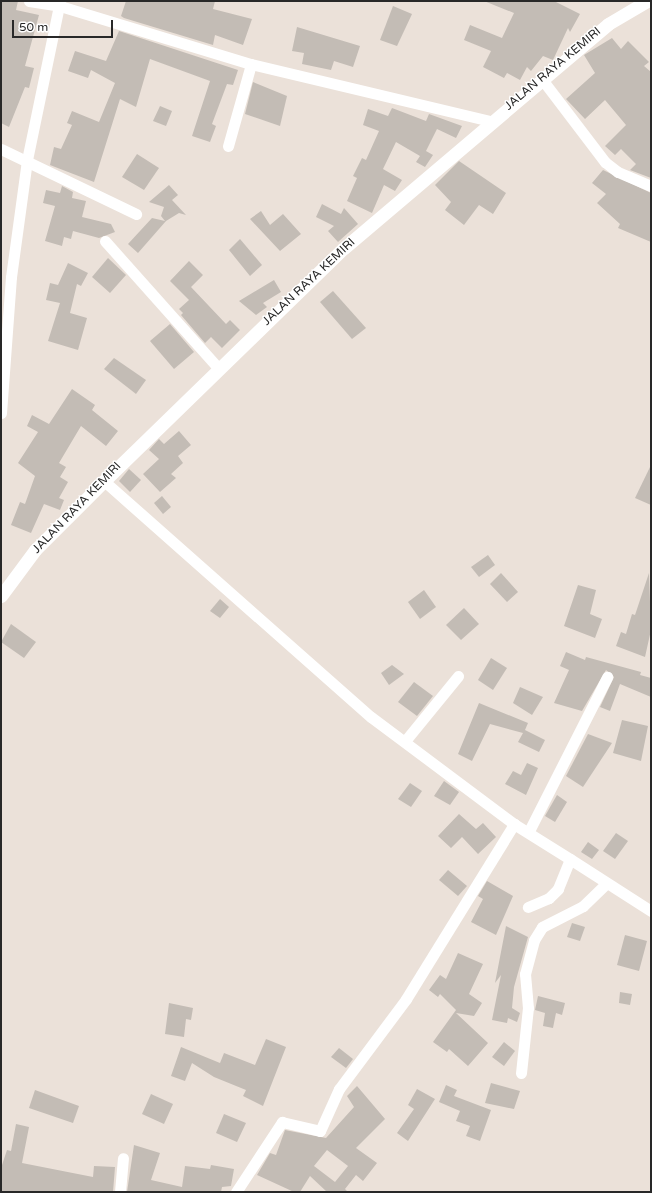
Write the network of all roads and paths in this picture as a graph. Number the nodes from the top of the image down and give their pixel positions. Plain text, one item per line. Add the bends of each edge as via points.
1 (29, 1) edge
2 (647, 1) edge
3 (60, 3) edge
4 (251, 64) junction
5 (541, 78) junction
6 (491, 121) junction
7 (228, 146) dead end
8 (1, 149) edge
9 (27, 160) junction
10 (651, 186) edge
11 (136, 214) dead end
12 (105, 241) dead end
13 (6, 276) edge
14 (218, 368) junction
15 (1, 413) edge
16 (104, 480) junction
17 (2, 591) edge
18 (458, 676) dead end
19 (607, 677) dead end
20 (405, 742) junction
21 (514, 824) junction
22 (529, 830) junction
23 (570, 859) junction
24 (607, 883) junction
25 (528, 907) dead end
26 (651, 911) edge
27 (521, 1074) dead end
28 (123, 1158) dead end
29 (120, 1192) edge
30 (236, 1192) edge

1 - 3 street
2 - 5 street, JALAN RAYA KEMIRI via 618,16
3 - 4 street
3 - 9 street
4 - 6 street
4 - 7 street
5 - 6 street, JALAN RAYA KEMIRI
5 - 10 street via 605,162
6 - 14 street, JALAN RAYA KEMIRI via 344,248
8 - 9 street
9 - 11 street
9 - 13 street
12 - 14 street
13 - 15 street
14 - 16 street, JALAN RAYA KEMIRI
16 - 17 street, JALAN RAYA KEMIRI via 35,550
16 - 20 street via 303,660
18 - 20 street
19 - 22 street
20 - 21 street
21 - 22 street
21 - 30 street via 406,999 339,1089 320,1131 282,1122
22 - 23 street
23 - 24 street
23 - 25 street via 558,889 549,898
24 - 26 street
24 - 27 street via 583,906 542,927 534,940 526,974 528,1008
28 - 29 street

